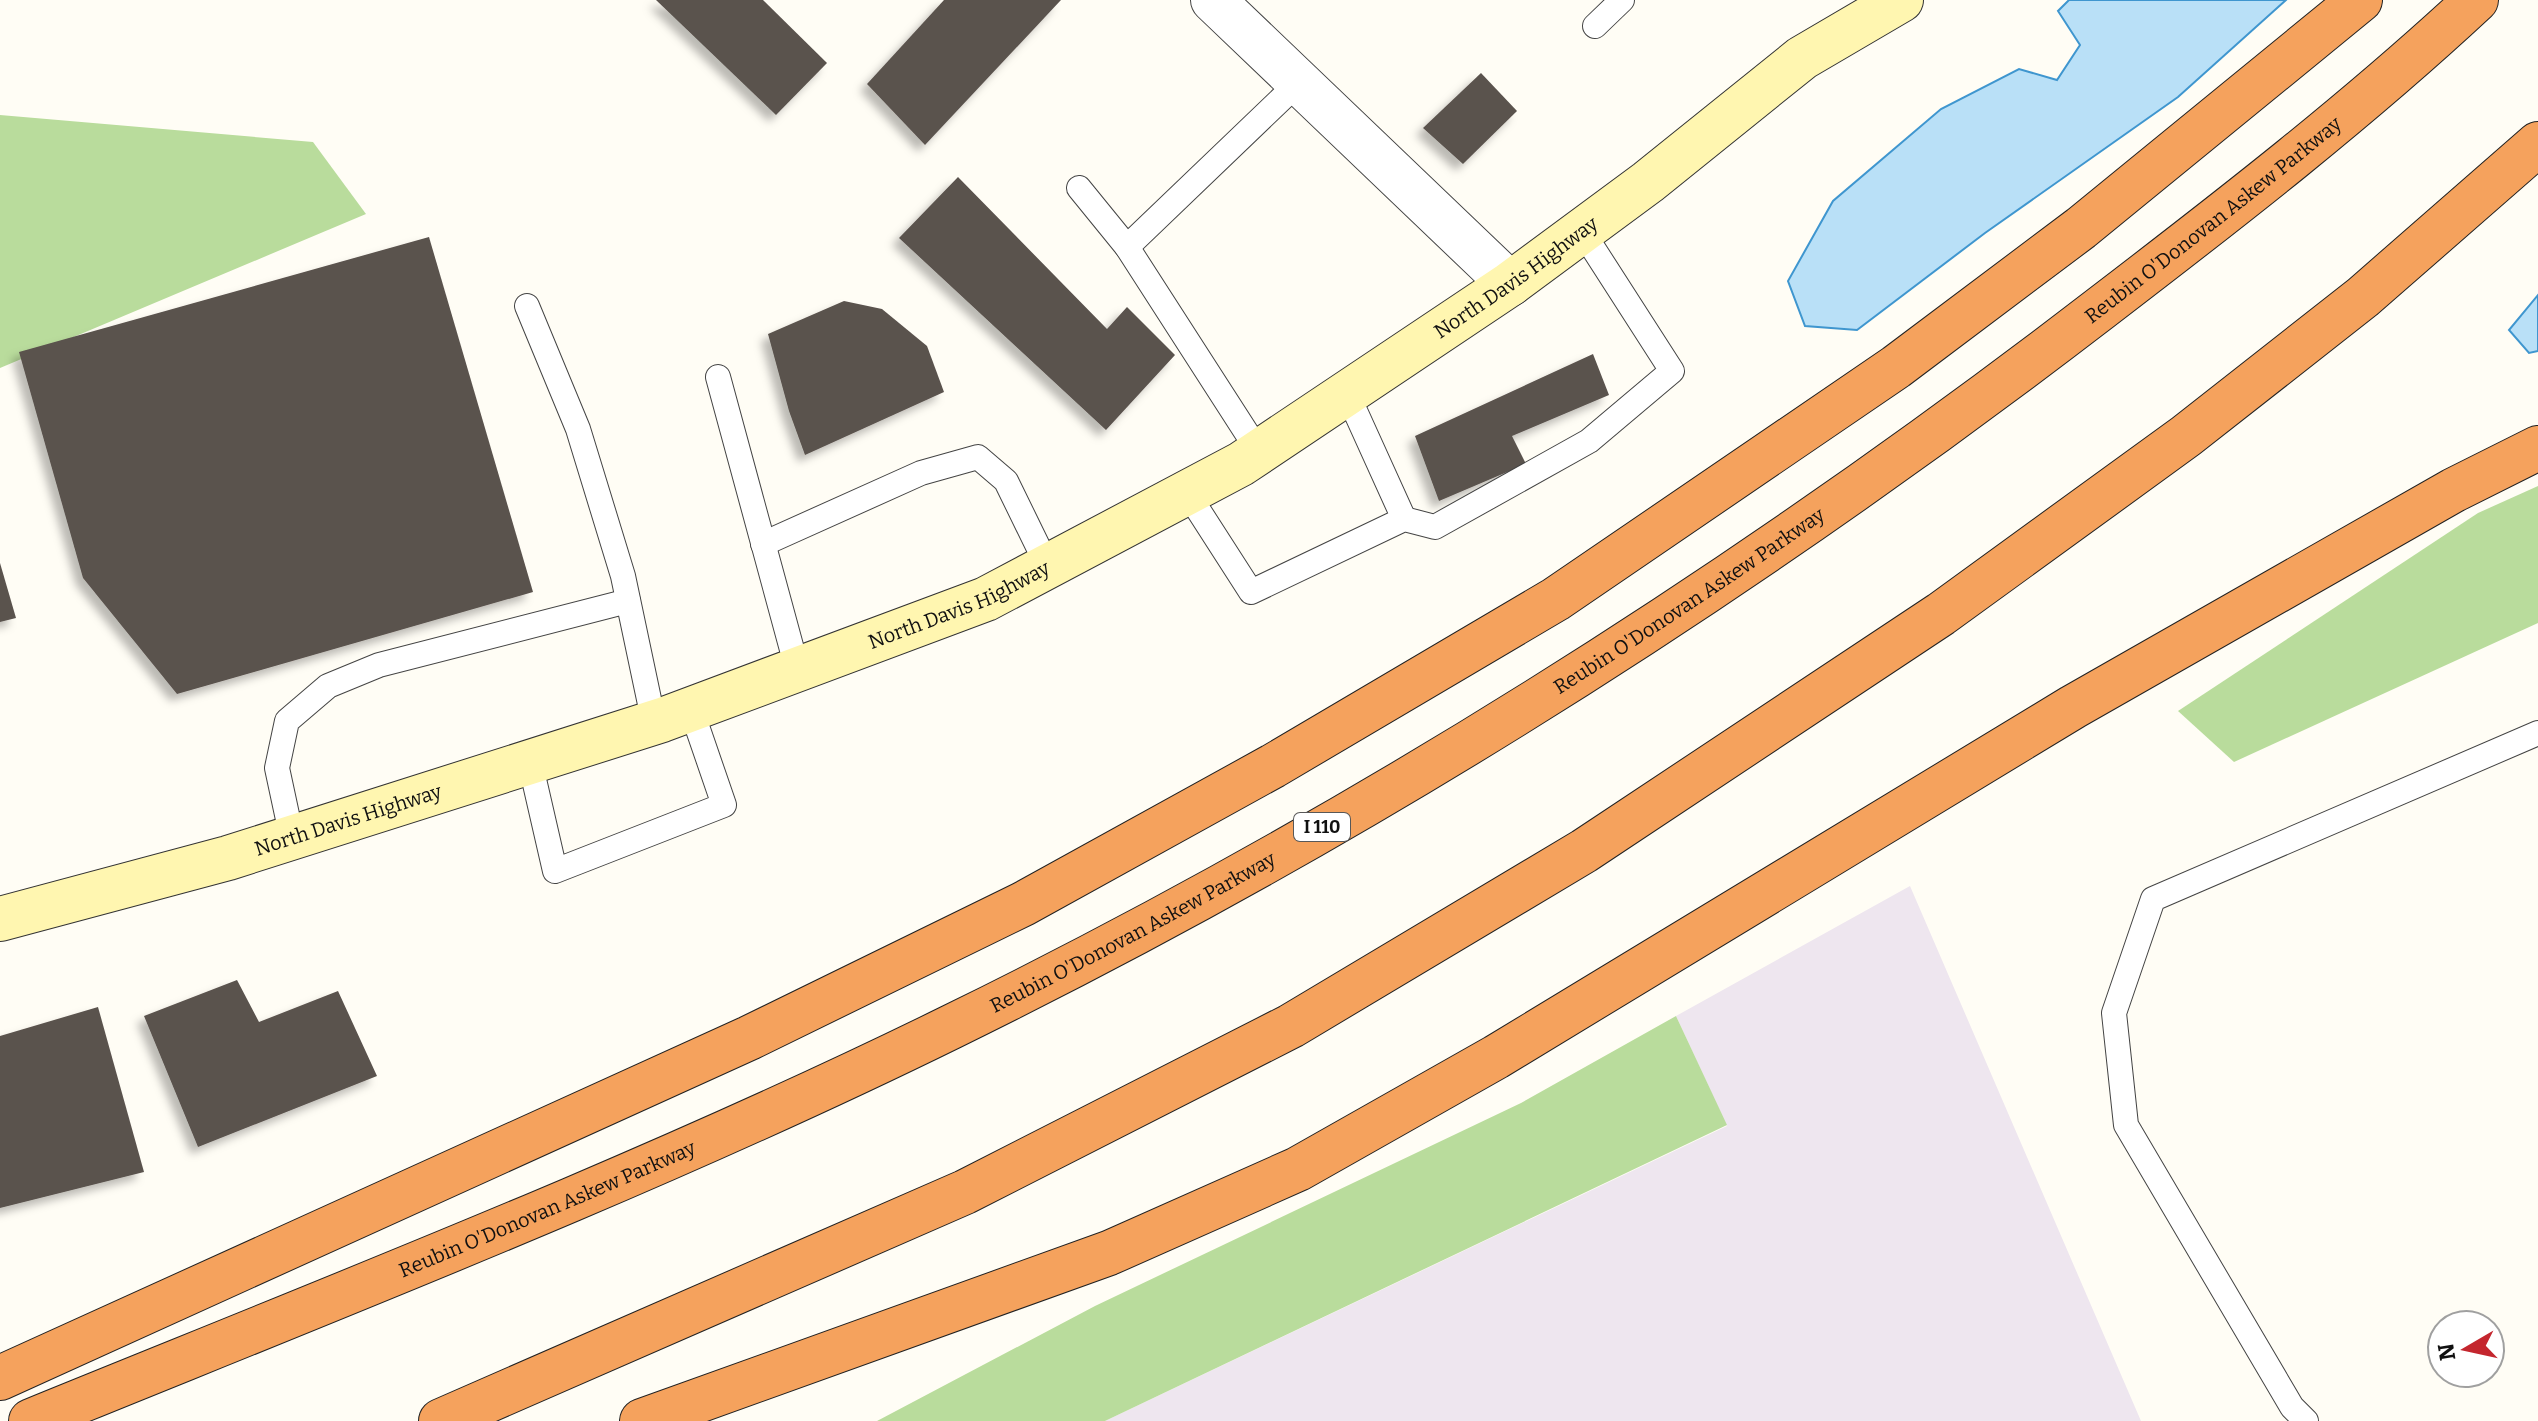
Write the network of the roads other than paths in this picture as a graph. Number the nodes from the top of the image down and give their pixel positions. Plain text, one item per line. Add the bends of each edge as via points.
1 (1213, 0) edge
2 (1622, 0) edge
3 (1842, 0) edge
4 (1901, 0) edge
5 (2360, 0) edge
6 (2476, 0) edge
7 (1595, 26) dead end
8 (1802, 58) junction
9 (1299, 82) junction
10 (2538, 144) edge
11 (1079, 188) dead end
12 (1582, 231) junction
13 (1127, 247) junction
14 (1510, 284) junction
15 (527, 306) dead end
16 (718, 377) dead end
17 (1346, 391) junction
18 (2538, 448) edge
19 (1259, 452) junction
20 (1188, 494) junction
21 (1404, 519) junction
22 (763, 544) junction
23 (1048, 567) junction
24 (628, 601) junction
25 (797, 668) junction
26 (673, 716) junction
27 (2538, 733) edge
28 (530, 762) junction
29 (292, 838) junction
30 (0, 919) edge
31 (0, 1378) edge
32 (31, 1421) edge
33 (441, 1421) edge
34 (642, 1421) edge
35 (2306, 1421) edge

1 - 9 street
2 - 7 lane
3 - 8 main road, North Davis Highway
4 - 8 main road, North Davis Highway
5 - 31 highway via 2081,228 1896,367 1556,599 1273,766 1023,904 749,1038
6 - 32 highway, Reubin O'Donovan Askew Parkway / I 110 via 2277,171 1910,453 1702,595 1464,746 1142,928 949,1028 615,1181
8 - 12 main road, North Davis Highway
9 - 13 lane
9 - 14 street
10 - 33 highway via 2363,297 2186,436 1941,614 1584,851 1291,1026 965,1192
11 - 13 lane
12 - 14 main road, North Davis Highway
12 - 21 lane via 1672,371 1589,441 1435,527
13 - 19 lane
14 - 17 main road, North Davis Highway
15 - 24 lane via 578,429
16 - 22 lane
17 - 19 main road, North Davis Highway
17 - 21 lane
18 - 34 highway via 2454,490 2073,707 1496,1057 1298,1169 1109,1253
19 - 20 main road, North Davis Highway
20 - 21 lane via 1251,592
20 - 23 main road, North Davis Highway
22 - 23 lane via 921,473 978,457 1006,481
22 - 25 lane
23 - 25 main road, North Davis Highway via 986,599
24 - 26 lane
24 - 29 lane via 379,665 328,686 287,721 277,768
25 - 26 main road, North Davis Highway
26 - 28 main road, North Davis Highway
26 - 28 lane via 724,805 555,871
27 - 35 lane via 2153,899 2114,1013 2126,1125 2292,1407
28 - 29 main road, North Davis Highway
29 - 30 main road, North Davis Highway

